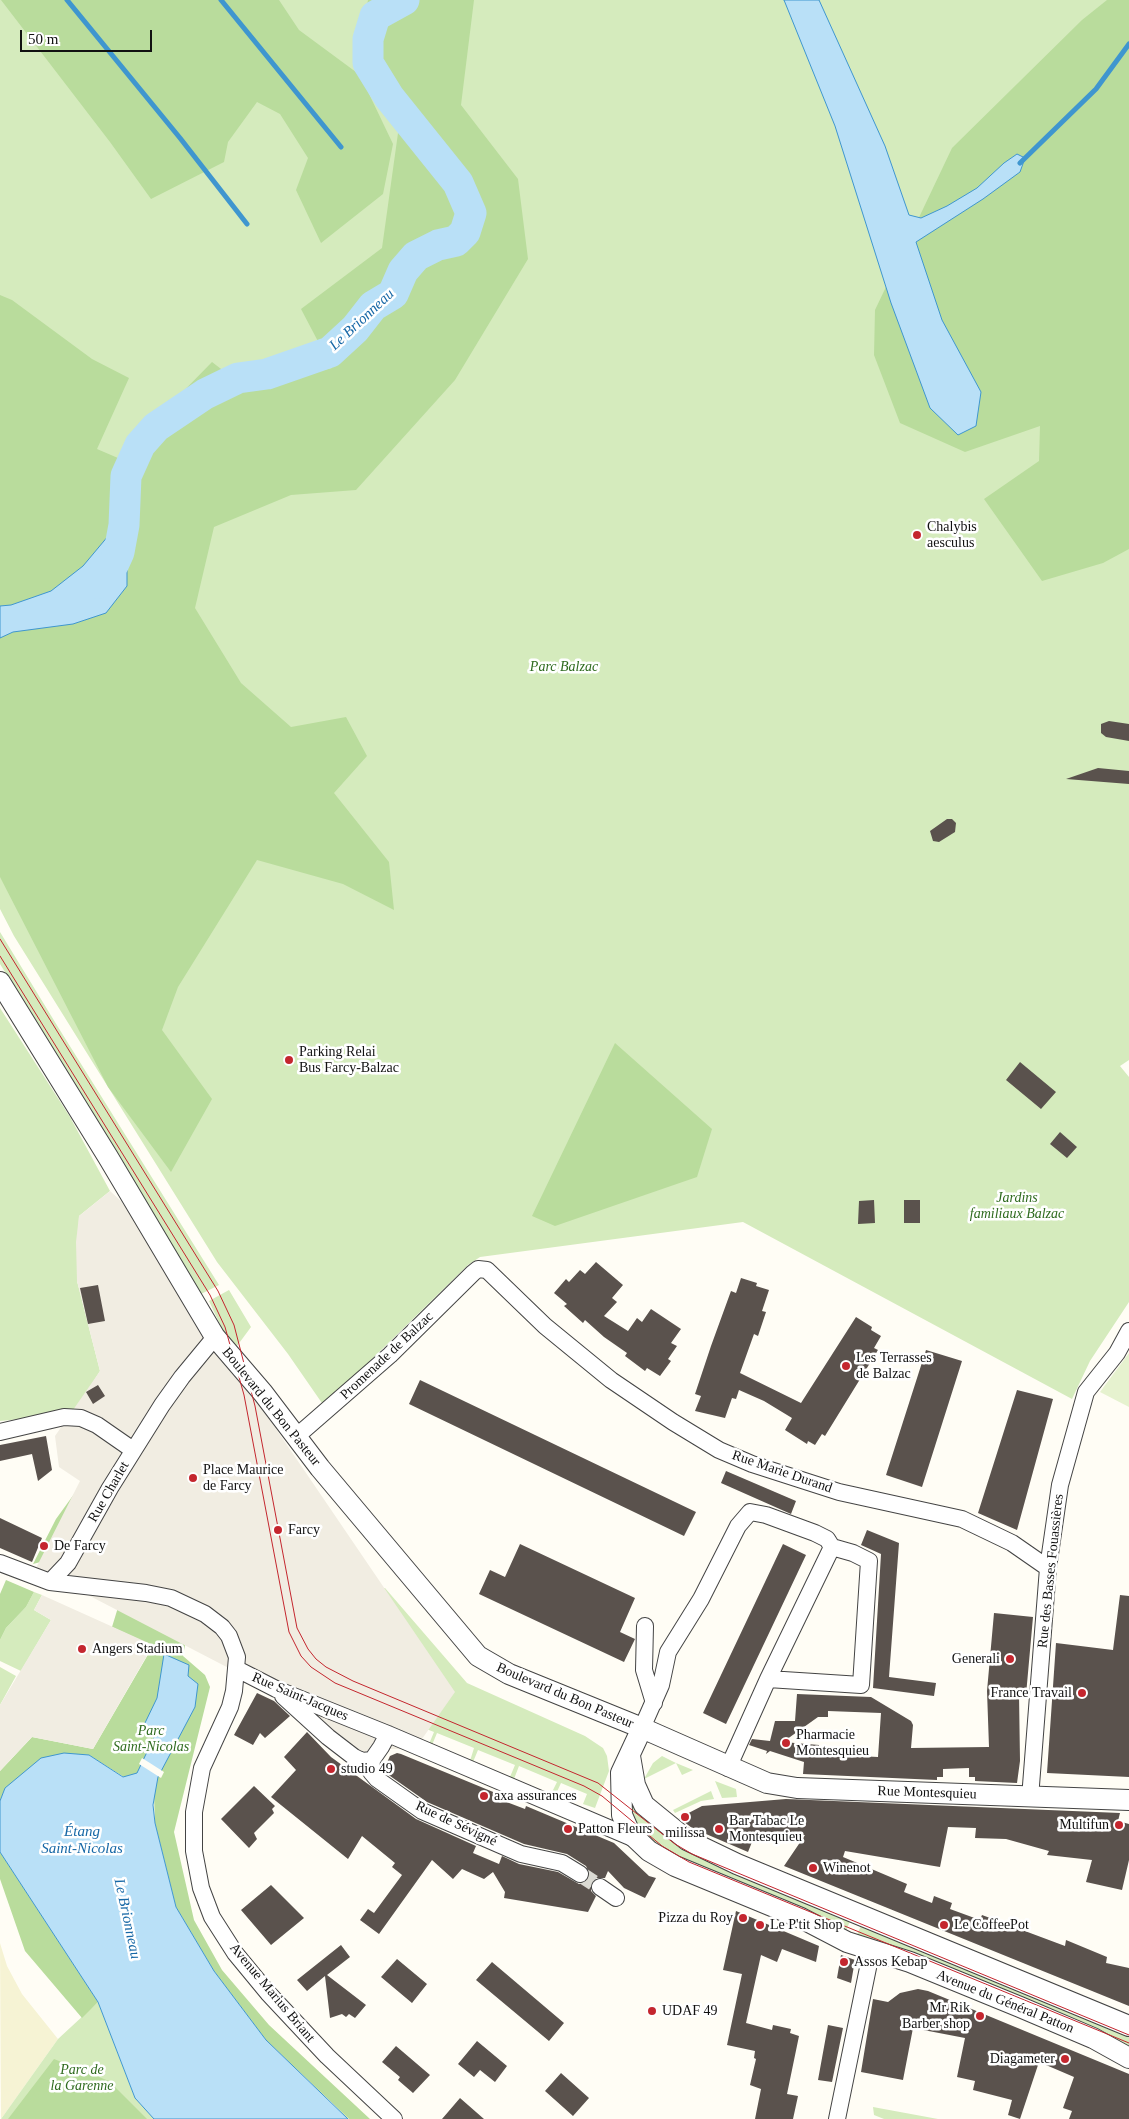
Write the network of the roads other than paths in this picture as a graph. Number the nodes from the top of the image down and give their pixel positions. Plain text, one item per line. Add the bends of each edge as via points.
1 (0, 982) edge
2 (473, 1273) joint
3 (1129, 1331) edge
4 (214, 1337) junction
5 (0, 1432) edge
6 (297, 1436) junction
7 (133, 1450) junction
8 (832, 1547) junction
9 (0, 1563) edge
10 (1048, 1568) junction
11 (50, 1582) junction
12 (645, 1626) dead end
13 (237, 1669) junction
14 (768, 1679) junction
15 (276, 1689) junction
16 (654, 1703) junction
17 (642, 1728) junction
18 (388, 1734) junction
19 (629, 1754) junction
20 (372, 1760) junction
21 (728, 1768) junction
22 (1030, 1798) junction
23 (1129, 1800) edge
24 (622, 1815) junction
25 (593, 1822) junction
26 (637, 1840) junction
27 (580, 1874) tunnel mouth
28 (600, 1887) tunnel mouth
29 (616, 1898) dead end
30 (874, 1951) junction
31 (1129, 2026) edge
32 (1129, 2058) edge
33 (394, 2119) edge
34 (837, 2119) edge

1 - 4 street, Boulevard du Bon Pasteur
2 - 6 street, Promenade de Balzac via 390,1355
2 - 10 street, Rue Marie Durand via 487,1270 584,1360 648,1406 719,1450 839,1492 962,1519 1012,1543
3 - 10 street, Rue des Basses Fouassières via 1117,1353 1086,1392 1060,1485
4 - 6 street, Boulevard du Bon Pasteur
4 - 7 street, Rue Charlet via 182,1376
5 - 7 street, Rue Charlet via 64,1417 81,1418 97,1424
6 - 17 street, Boulevard du Bon Pasteur via 320,1468 478,1656 509,1674
7 - 11 street, Rue Charlet via 68,1563
8 - 14 street
8 - 14 street via 869,1560 860,1685
8 - 16 street via 827,1538 750,1512 738,1526 701,1599 668,1652
9 - 11 street, Rue Saint-Jacques
10 - 22 street, Rue des Basses Fouassières
11 - 13 street, Rue Saint-Jacques via 146,1593 184,1603 222,1627 234,1646
12 - 16 street via 644,1670
13 - 15 street, Rue Saint-Jacques
13 - 33 street, Avenue Marius Briant via 230,1708 202,1768 194,1812 194,1851 201,1888 212,1917 262,1986 327,2056
14 - 21 street
15 - 18 street, Rue Saint-Jacques
15 - 20 street via 354,1757 362,1761
16 - 17 street
17 - 19 street, Avenue du Général Patton
17 - 21 street, Rue Montesquieu
18 - 20 street
18 - 25 street, Rue Saint-Jacques
19 - 24 street, Avenue du Général Patton via 621,1773
19 - 31 street, Avenue du Général Patton via 635,1785 644,1805 687,1840
20 - 27 street, Rue de Sévigné via 371,1772 377,1779 422,1811 520,1854 562,1863
21 - 22 street, Rue Montesquieu via 767,1783 797,1788
22 - 23 street, Rue Montesquieu
24 - 25 street via 608,1822
24 - 26 street, Avenue du Général Patton
25 - 26 street, Rue Saint-Jacques
26 - 30 street, Avenue du Général Patton via 662,1860 773,1904 847,1942
28 - 29 street
30 - 32 street, Avenue du Général Patton via 910,1962 1057,2022
30 - 34 street

